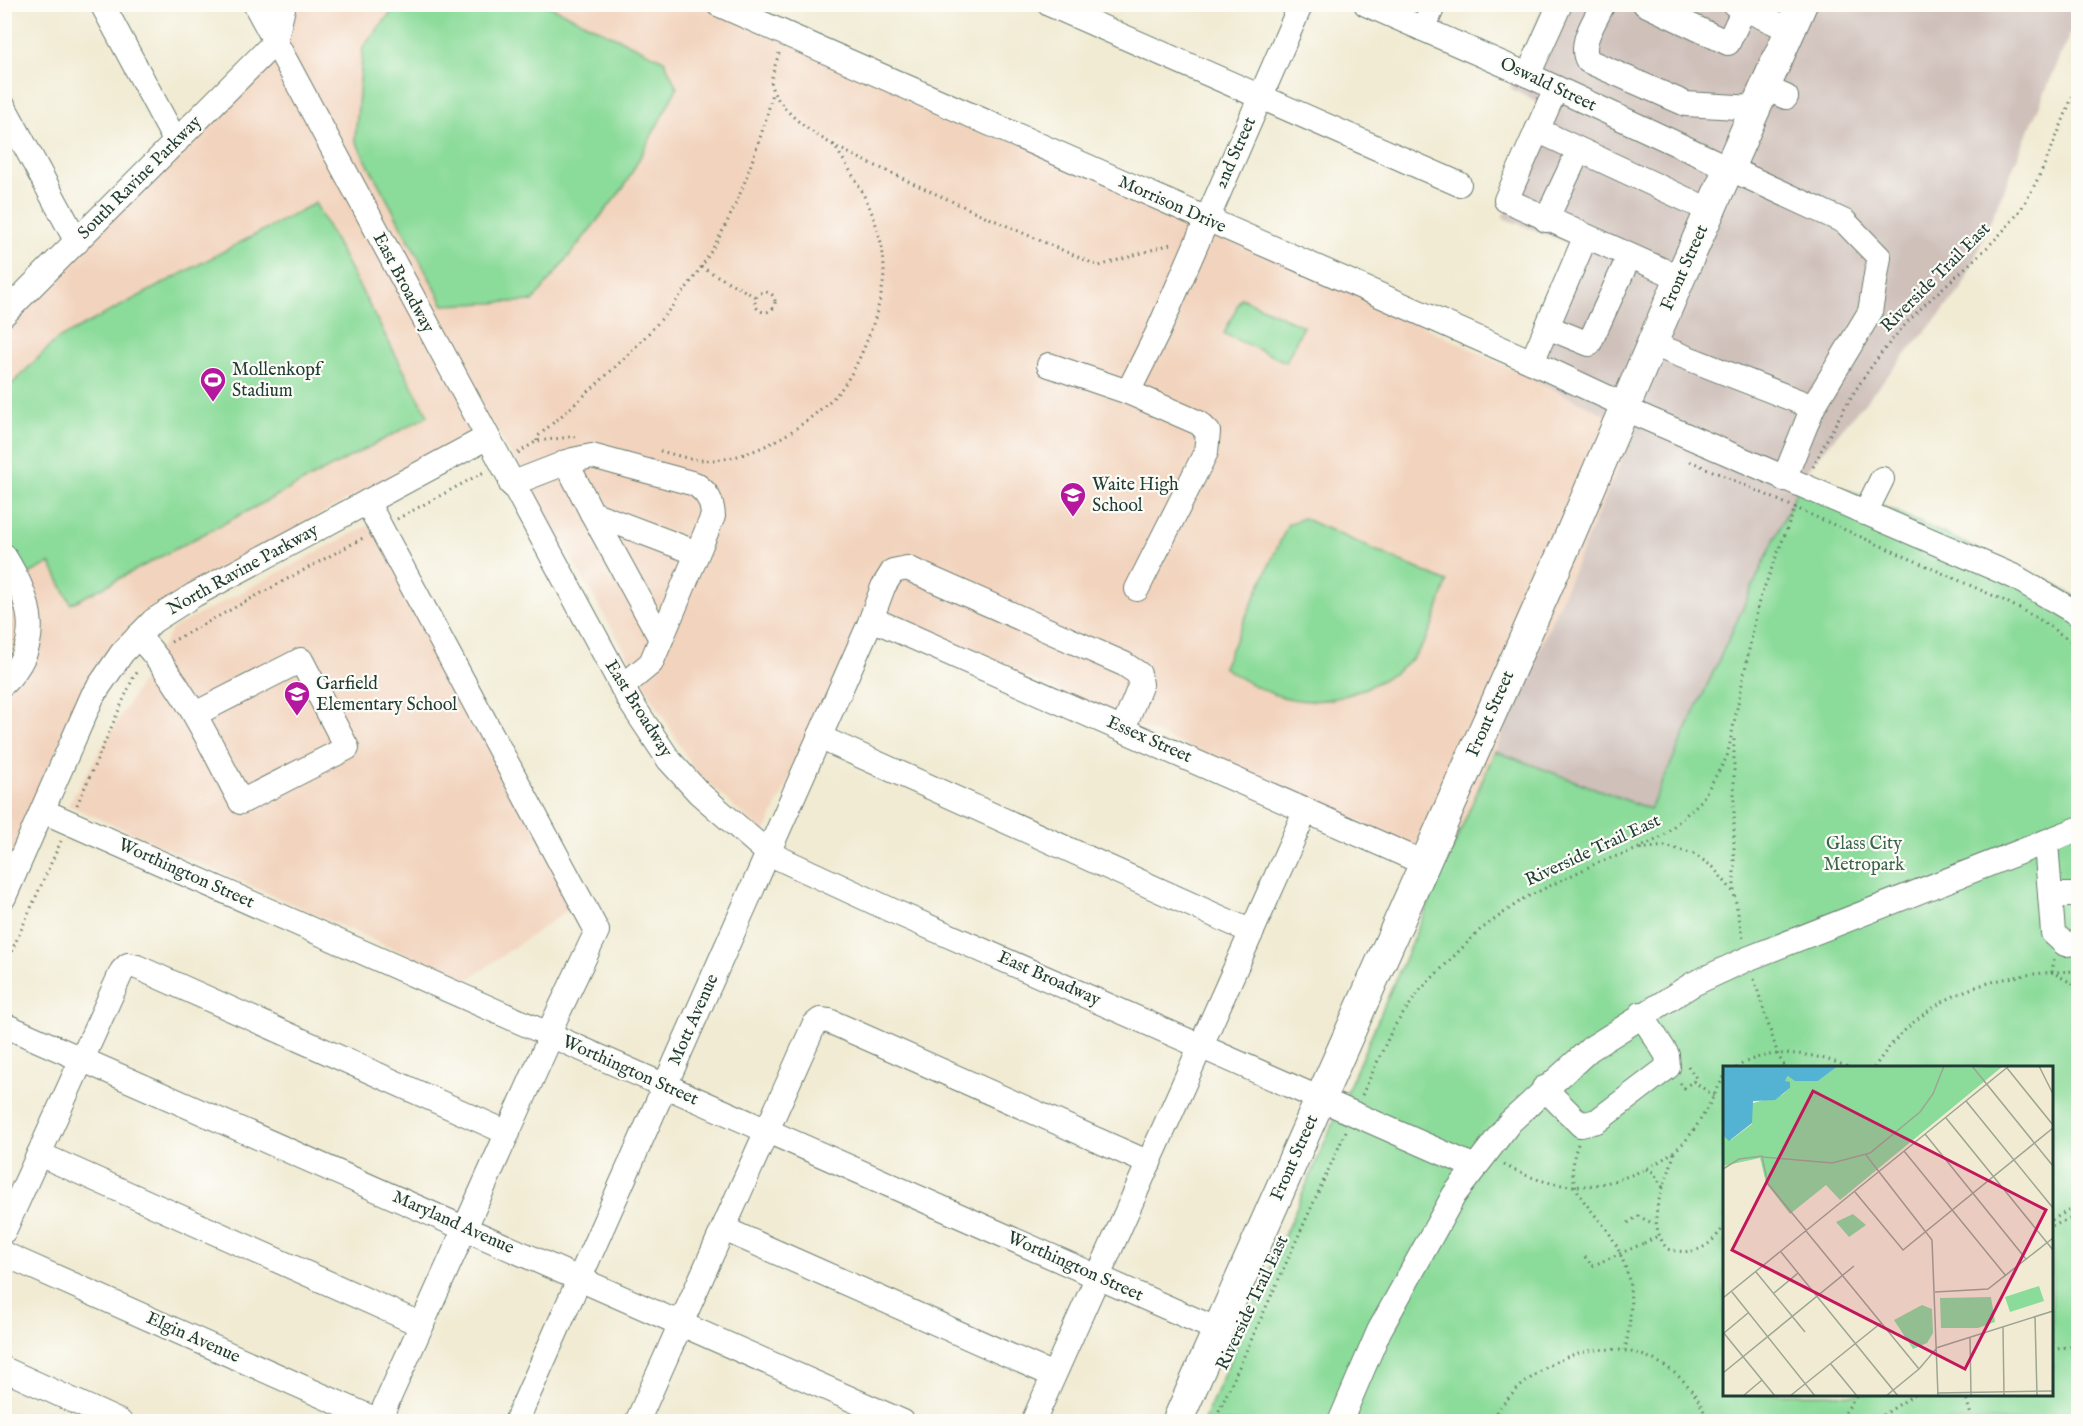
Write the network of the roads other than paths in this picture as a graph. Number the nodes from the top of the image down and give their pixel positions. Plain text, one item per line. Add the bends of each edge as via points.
1 (102, 4) edge
2 (255, 4) edge
3 (284, 4) edge
4 (717, 4) edge
5 (1049, 4) edge
6 (1301, 4) edge
7 (1366, 4) edge
8 (1434, 4) edge
9 (1560, 4) edge
10 (1603, 4) edge
11 (1644, 4) edge
12 (1739, 7) edge
13 (1796, 17) edge
14 (774, 21) edge
15 (1423, 29) junction
16 (275, 42) junction
17 (1528, 75) junction
18 (1556, 88) junction
19 (1260, 98) junction
20 (1768, 98) junction
21 (4, 106) edge
22 (1537, 130) junction
23 (176, 142) junction
24 (1571, 146) junction
25 (1730, 169) junction
26 (1459, 184) dead end
27 (1711, 211) junction
28 (1539, 216) junction
29 (1198, 217) junction
30 (1585, 238) junction
31 (78, 242) junction
32 (1629, 257) junction
33 (1680, 278) junction
34 (4, 314) edge
35 (1547, 327) junction
36 (1652, 344) junction
37 (1532, 362) junction
38 (1049, 365) dead end
39 (1128, 392) junction
40 (1625, 408) junction
41 (1814, 408) junction
42 (486, 438) junction
43 (566, 462) junction
44 (505, 474) junction
45 (1882, 479) dead end
46 (1794, 491) junction
47 (367, 502) junction
48 (592, 513) junction
49 (1865, 513) junction
50 (697, 553) junction
51 (4, 556) edge
52 (1137, 589) dead end
53 (2079, 614) edge
54 (872, 619) junction
55 (661, 639) junction
56 (146, 644) junction
57 (4, 683) edge
58 (622, 687) junction
59 (195, 714) junction
60 (1123, 729) junction
61 (819, 737) junction
62 (1306, 810) junction
63 (43, 812) junction
64 (2079, 829) edge
65 (2046, 843) junction
66 (768, 853) junction
67 (1424, 863) junction
68 (2050, 895) junction
69 (2079, 895) edge
70 (4, 897) edge
71 (1252, 932) junction
72 (2079, 943) edge
73 (1641, 1014) junction
74 (4, 1025) edge
75 (550, 1035) junction
76 (1201, 1046) junction
77 (82, 1059) junction
78 (665, 1086) junction
79 (1544, 1088) junction
80 (1321, 1099) junction
81 (768, 1131) junction
82 (508, 1133) junction
83 (39, 1154) junction
84 (1480, 1161) junction
85 (1149, 1163) junction
86 (465, 1228) junction
87 (724, 1229) junction
88 (4, 1231) edge
89 (4, 1254) edge
90 (1098, 1277) junction
91 (579, 1279) junction
92 (681, 1324) junction
93 (422, 1325) junction
94 (1218, 1330) junction
95 (4, 1369) edge
96 (1053, 1376) junction
97 (379, 1421) edge
98 (638, 1421) edge
99 (120, 1422) edge
100 (516, 1422) edge
101 (903, 1422) edge
102 (1033, 1422) edge
103 (1177, 1422) edge
104 (1340, 1422) edge

1 - 23 street
2 - 16 street, East Broadway
3 - 16 street
4 - 14 street, Morrison Drive
5 - 19 street
6 - 19 street, 2nd Street
7 - 15 street, Oswald Street
8 - 15 street
9 - 17 street
10 - 20 street via 1584,45 1588,61 1686,104
11 - 12 street via 1728,43
12 - 13 street
13 - 20 main road, Front Street
14 - 29 street, Morrison Drive
15 - 17 street, Oswald Street
16 - 23 street, South Ravine Parkway
16 - 42 street, East Broadway
17 - 18 street, Oswald Street
18 - 22 street
18 - 25 street, Oswald Street
19 - 26 street
19 - 29 street, 2nd Street
20 - 25 main road, Front Street
21 - 31 street
22 - 24 street
22 - 28 street via 1506,200
23 - 31 street, South Ravine Parkway
24 - 27 street
24 - 28 street
25 - 27 main road, Front Street
25 - 41 street, Oswald Street via 1845,222 1880,257 1869,312
27 - 33 main road, Front Street
28 - 30 street
29 - 37 street, Morrison Drive
29 - 39 street, 2nd Street via 1157,334
30 - 32 street
30 - 35 street
31 - 34 street, South Ravine Parkway
32 - 33 street
32 - 35 street via 1589,344
33 - 36 main road, Front Street
35 - 37 street
36 - 40 main road, Front Street
36 - 41 street
37 - 40 street, Morrison Drive
38 - 39 street
39 - 52 street via 1199,423 1208,432 1206,452
40 - 46 street, Morrison Drive
40 - 67 main road, Front Street
41 - 46 street
42 - 44 street, East Broadway
42 - 47 street, North Ravine Parkway
43 - 44 street
43 - 48 street
43 - 50 street via 592,456 695,484 706,491 713,516
44 - 58 street, East Broadway
45 - 49 street
46 - 49 street, Morrison Drive
47 - 56 street, North Ravine Parkway via 153,621
47 - 75 street via 597,931
48 - 50 street
48 - 55 street
49 - 53 street, Morrison Drive via 2015,577
50 - 55 street
51 - 57 street via 22,585 30,621 23,660
54 - 60 street, Essex Street
54 - 60 street, Mott Avenue via 893,571 907,568 1139,674 1141,684
54 - 61 street, Mott Avenue
55 - 58 street via 651,663
56 - 59 street via 176,681
56 - 63 street, North Ravine Parkway via 122,653 93,695
58 - 66 street, East Broadway via 669,760 699,794
59 - 59 street via 241,801 347,748 301,660
60 - 62 street, Essex Street
61 - 66 street, Mott Avenue
61 - 71 street
62 - 67 street, Essex Street
62 - 71 street
63 - 70 street, North Ravine Parkway
63 - 75 street, Worthington Street
64 - 65 street
65 - 68 street
65 - 73 street via 1748,959
66 - 76 street, East Broadway
66 - 78 street, Mott Avenue
67 - 80 main road, Front Street
68 - 69 street
68 - 72 street via 2054,933 2065,944
71 - 76 street
73 - 79 street via 1590,1048
73 - 79 street via 1676,1064 1585,1126
74 - 77 street, Maryland Avenue
75 - 78 street, Worthington Street
75 - 82 street
76 - 80 street, East Broadway
76 - 85 street
77 - 82 street via 128,965
77 - 83 street
77 - 86 street, Maryland Avenue
78 - 81 street, Worthington Street
78 - 91 street, Mott Avenue
79 - 84 street via 1510,1122
80 - 84 street, East Broadway
80 - 94 main road, Front Street
81 - 85 street via 814,1025 820,1020
81 - 87 street
81 - 90 street, Worthington Street
82 - 86 street
83 - 88 street
83 - 93 street
84 - 104 street via 1454,1195 1379,1331
85 - 90 street
86 - 91 street, Maryland Avenue
86 - 93 street
87 - 92 street
87 - 96 street
89 - 97 street, Elgin Avenue
90 - 94 street, Worthington Street
90 - 96 street
91 - 92 street, Maryland Avenue
91 - 100 street, Mott Avenue
92 - 98 street
92 - 101 street, Maryland Avenue
93 - 97 street
94 - 103 main road, Front Street
95 - 99 street
96 - 102 street

